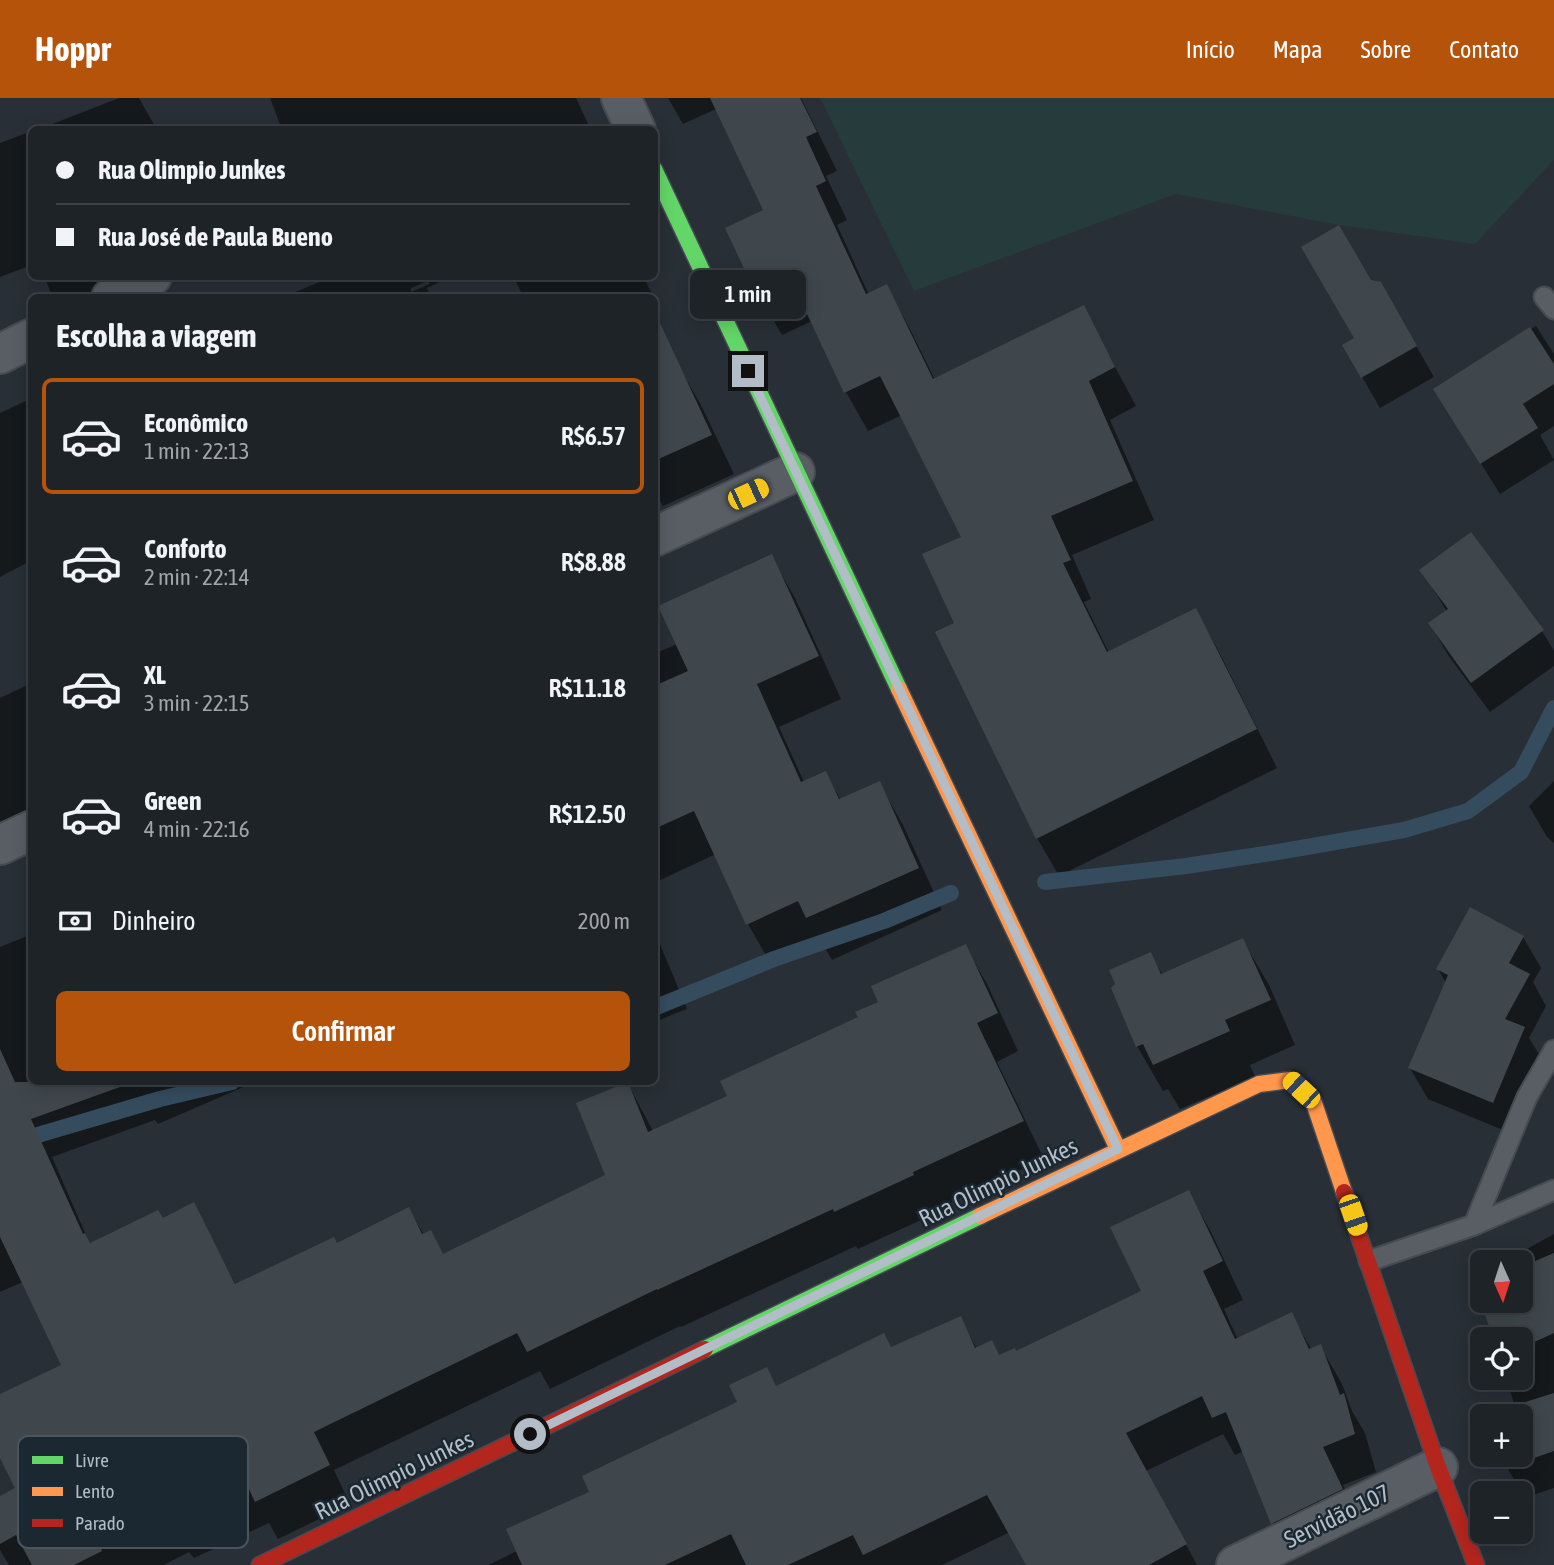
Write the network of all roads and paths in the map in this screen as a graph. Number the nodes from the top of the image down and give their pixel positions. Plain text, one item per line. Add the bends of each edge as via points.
1 (621, 98) edge
2 (634, 126) edge
3 (658, 178) edge
4 (145, 280) edge
5 (118, 294) edge
6 (28, 340) edge
7 (0, 355) edge
8 (794, 472) junction
9 (658, 535) edge
10 (28, 832) edge
11 (0, 845) edge
12 (1554, 1050) edge
13 (1118, 1149) junction
14 (1554, 1190) edge
15 (1474, 1225) junction
16 (1368, 1261) junction
17 (1438, 1467) junction
18 (260, 1565) edge
19 (1236, 1565) edge
20 (1476, 1565) edge

1 - 2 street
3 - 8 street
4 - 5 street
6 - 7 street
8 - 9 street
8 - 13 street
10 - 11 street
12 - 15 lane via 1527,1097
13 - 16 street, Rua Olimpio Junkes via 1259,1084 1290,1080 1312,1100
13 - 18 street, Rua Olimpio Junkes
14 - 15 lane
15 - 16 lane
16 - 17 street, Rua Olimpio Junkes
17 - 19 street, Servidão 107
17 - 20 street, Rua Olimpio Junkes

